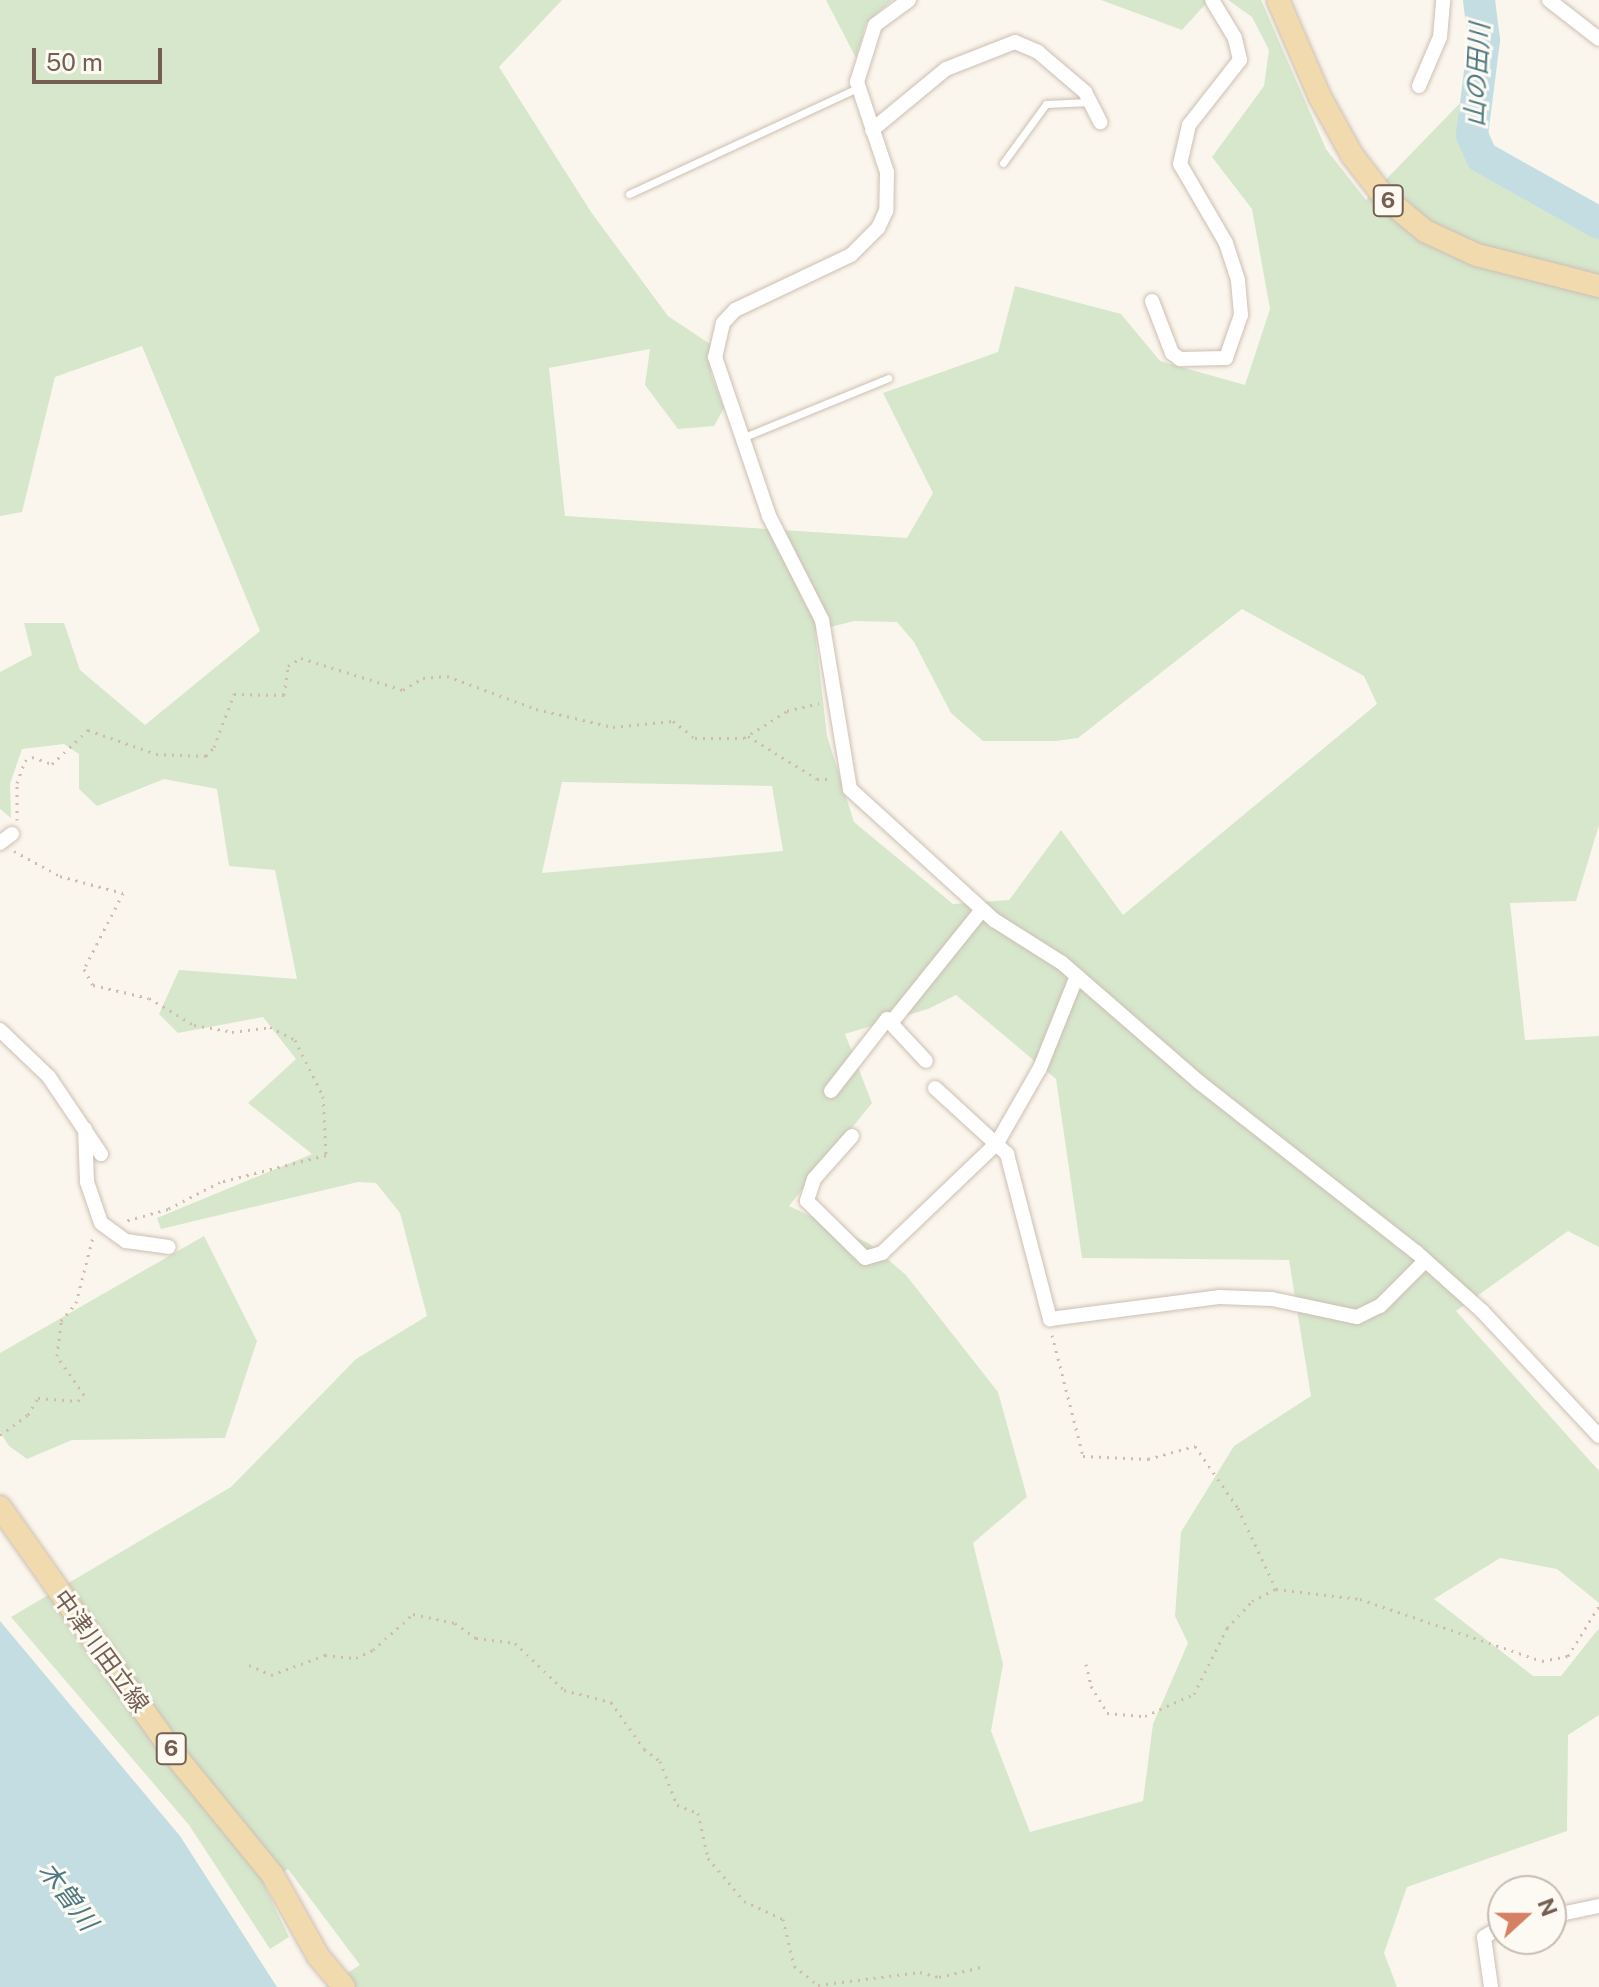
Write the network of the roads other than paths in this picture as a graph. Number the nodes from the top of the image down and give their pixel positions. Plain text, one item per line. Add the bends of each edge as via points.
1 (909, 0) edge
2 (1212, 0) edge
3 (1278, 0) edge
4 (1443, 0) edge
5 (1549, 0) edge
6 (1599, 39) edge
7 (1419, 86) dead end
8 (859, 87) junction
9 (1091, 101) junction
10 (1100, 122) dead end
11 (872, 130) junction
12 (1003, 163) dead end
13 (629, 194) dead end
14 (1599, 286) edge
15 (1152, 301) dead end
16 (888, 378) dead end
17 (742, 438) junction
18 (982, 910) junction
19 (1077, 976) junction
20 (891, 1023) junction
21 (0, 1030) edge
22 (926, 1061) dead end
23 (935, 1088) dead end
24 (831, 1091) dead end
25 (85, 1129) junction
26 (852, 1136) dead end
27 (997, 1143) junction
28 (101, 1154) dead end
29 (169, 1247) dead end
30 (1425, 1261) junction
31 (1599, 1436) edge
32 (0, 1507) edge
33 (1599, 1906) edge
34 (1567, 1913) edge
35 (1487, 1935) edge
36 (344, 1987) edge
37 (1491, 1987) edge

1 - 8 street via 875,25 861,60
2 - 15 street via 1235,38 1240,60 1189,125 1180,164 1226,243 1238,280 1241,315 1226,358 1180,359 1172,353
3 - 14 main road, 6 via 1320,97 1352,155 1385,198 1425,231 1477,255
4 - 7 street via 1440,37
5 - 6 street
8 - 11 street
8 - 13 lane
9 - 10 street
9 - 11 street via 1038,52 1015,42 946,69
9 - 12 lane via 1046,104
11 - 17 street via 889,192 886,211 868,241 835,263 743,306 723,323 715,357
16 - 17 lane
17 - 18 street via 769,516 822,620 850,789
18 - 19 street
18 - 20 street
19 - 27 street via 1040,1068
19 - 30 street via 1199,1082
20 - 22 street
20 - 24 street via 887,1019
21 - 25 street via 49,1077
23 - 27 street
25 - 28 street
25 - 29 street via 87,1182 100,1221 110,1234 126,1241
26 - 27 street via 814,1179 807,1201 865,1258 882,1253
27 - 30 street via 1007,1154 1050,1319 1219,1297 1272,1299 1357,1317 1380,1306
30 - 31 street via 1482,1311
32 - 36 main road, 中津川田立線 / 6 via 174,1754 272,1874 318,1956
33 - 34 street
35 - 37 street

